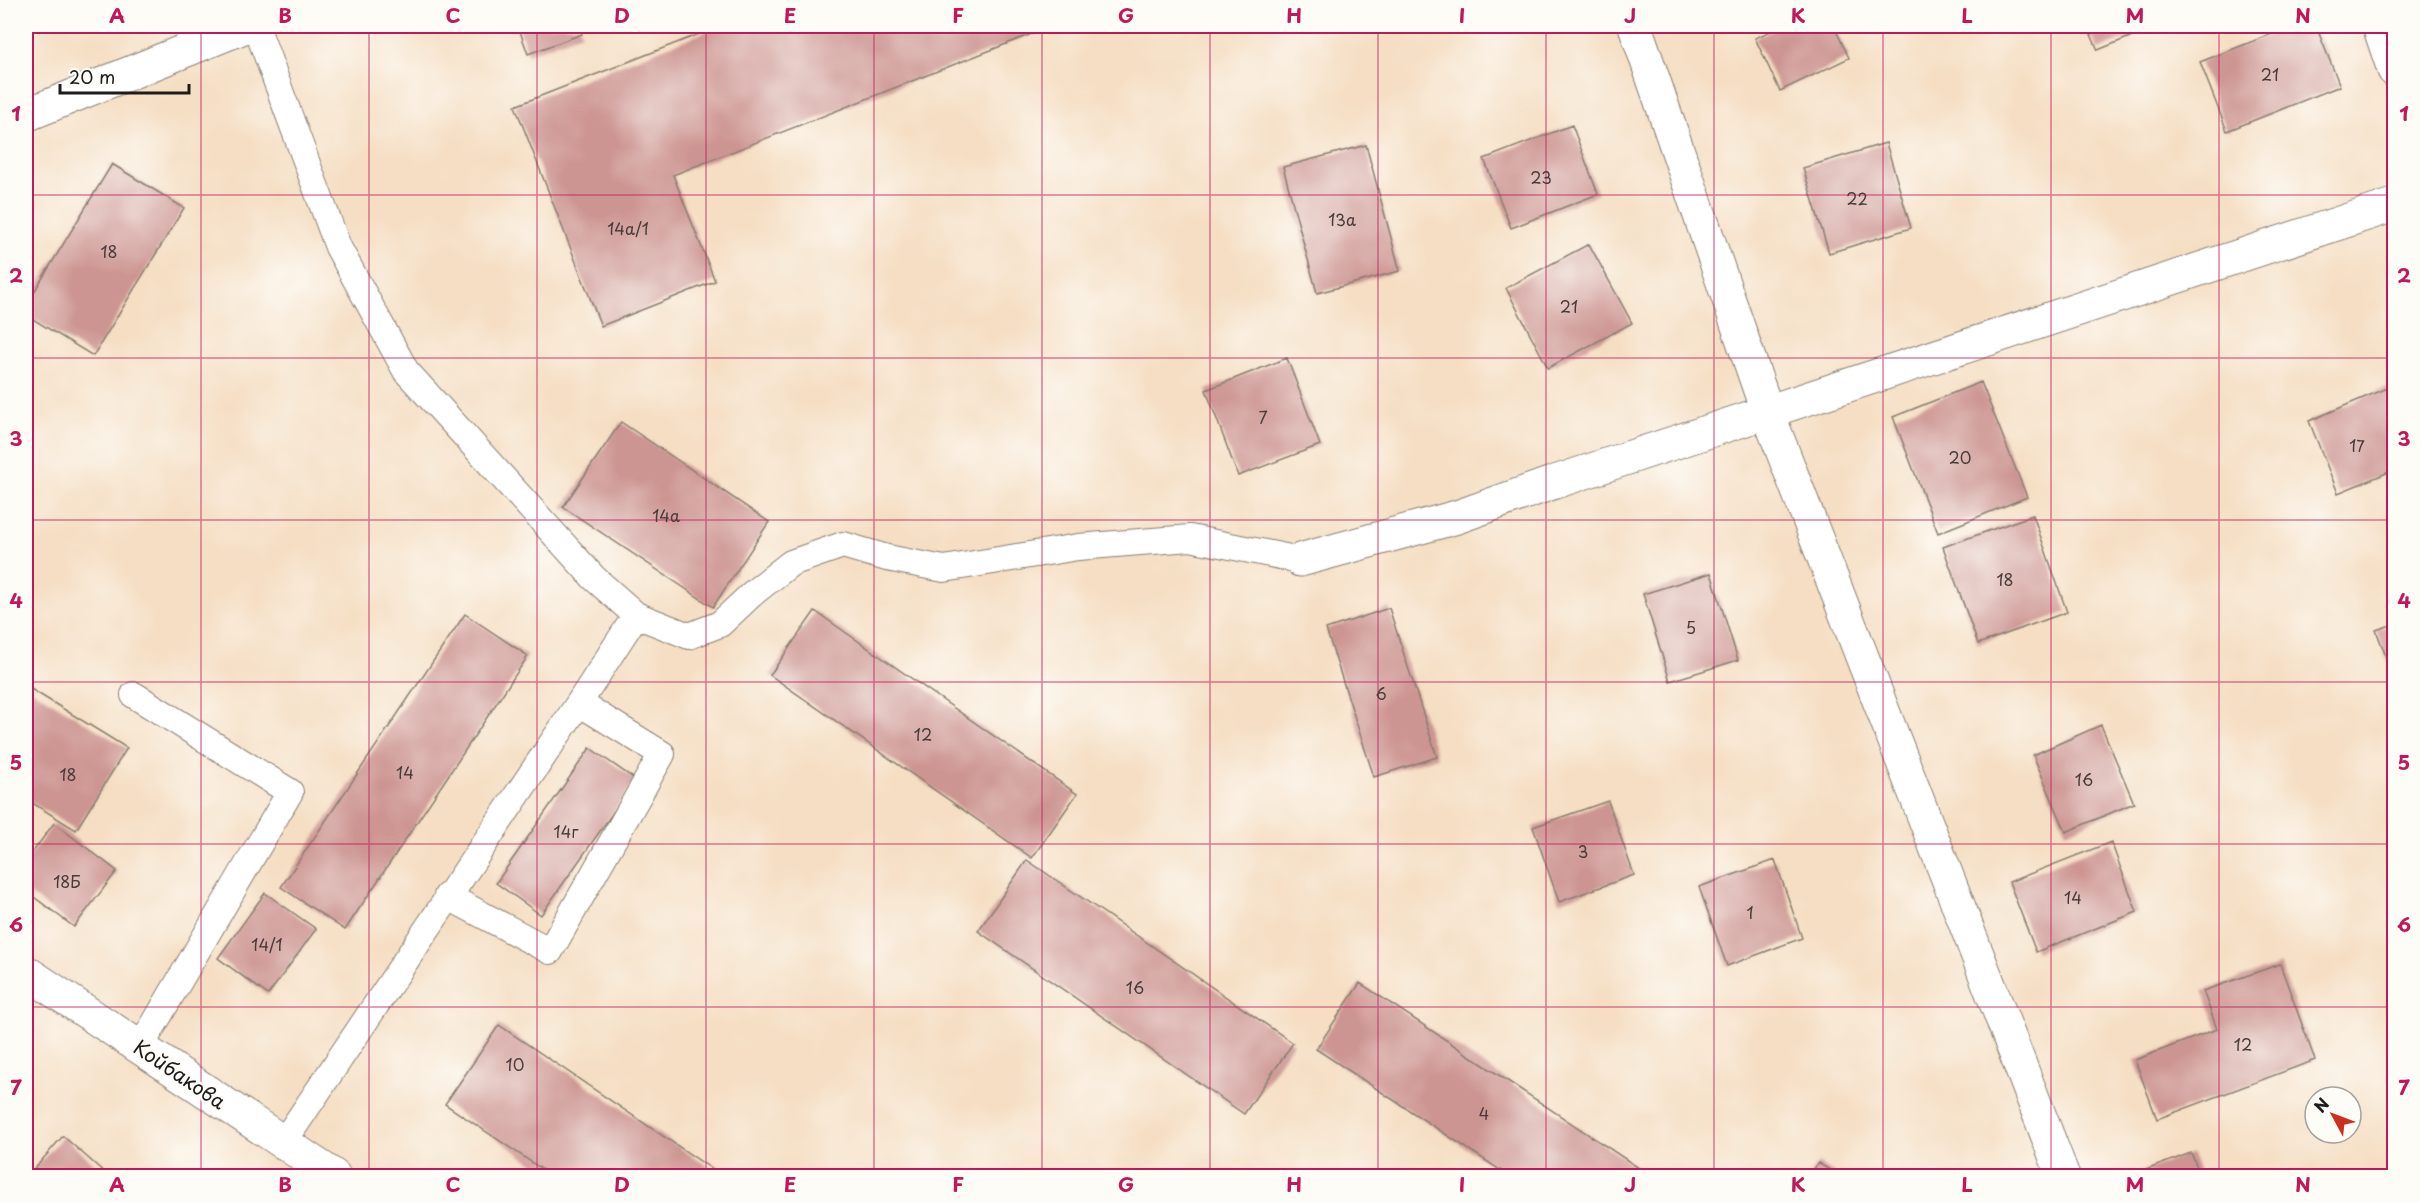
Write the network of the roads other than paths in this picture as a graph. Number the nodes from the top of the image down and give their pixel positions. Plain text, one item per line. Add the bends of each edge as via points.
1 (246, 26) edge
2 (256, 26) edge
3 (1635, 26) edge
4 (2379, 26) edge
5 (2394, 69) edge
6 (26, 115) edge
7 (2394, 205) edge
8 (1767, 411) junction
9 (1300, 560) joint
10 (636, 615) junction
11 (134, 695) dead end
12 (579, 703) junction
13 (447, 896) junction
14 (26, 972) edge
15 (140, 1048) junction
16 (283, 1143) junction
17 (334, 1176) edge
18 (2063, 1176) edge

1 - 6 street
2 - 10 lane via 338,247 406,371 594,579
3 - 8 street
4 - 5 street
7 - 8 street
8 - 9 street via 1457,517
8 - 18 street
9 - 10 lane via 1190,538 1078,547 944,569 843,545 791,563 720,624 689,636
10 - 12 lane
11 - 15 lane via 290,792
12 - 13 lane
12 - 13 lane via 662,754 550,951
13 - 16 lane
14 - 15 street, Койбакова
15 - 16 street, Койбакова
16 - 17 street, Койбакова

